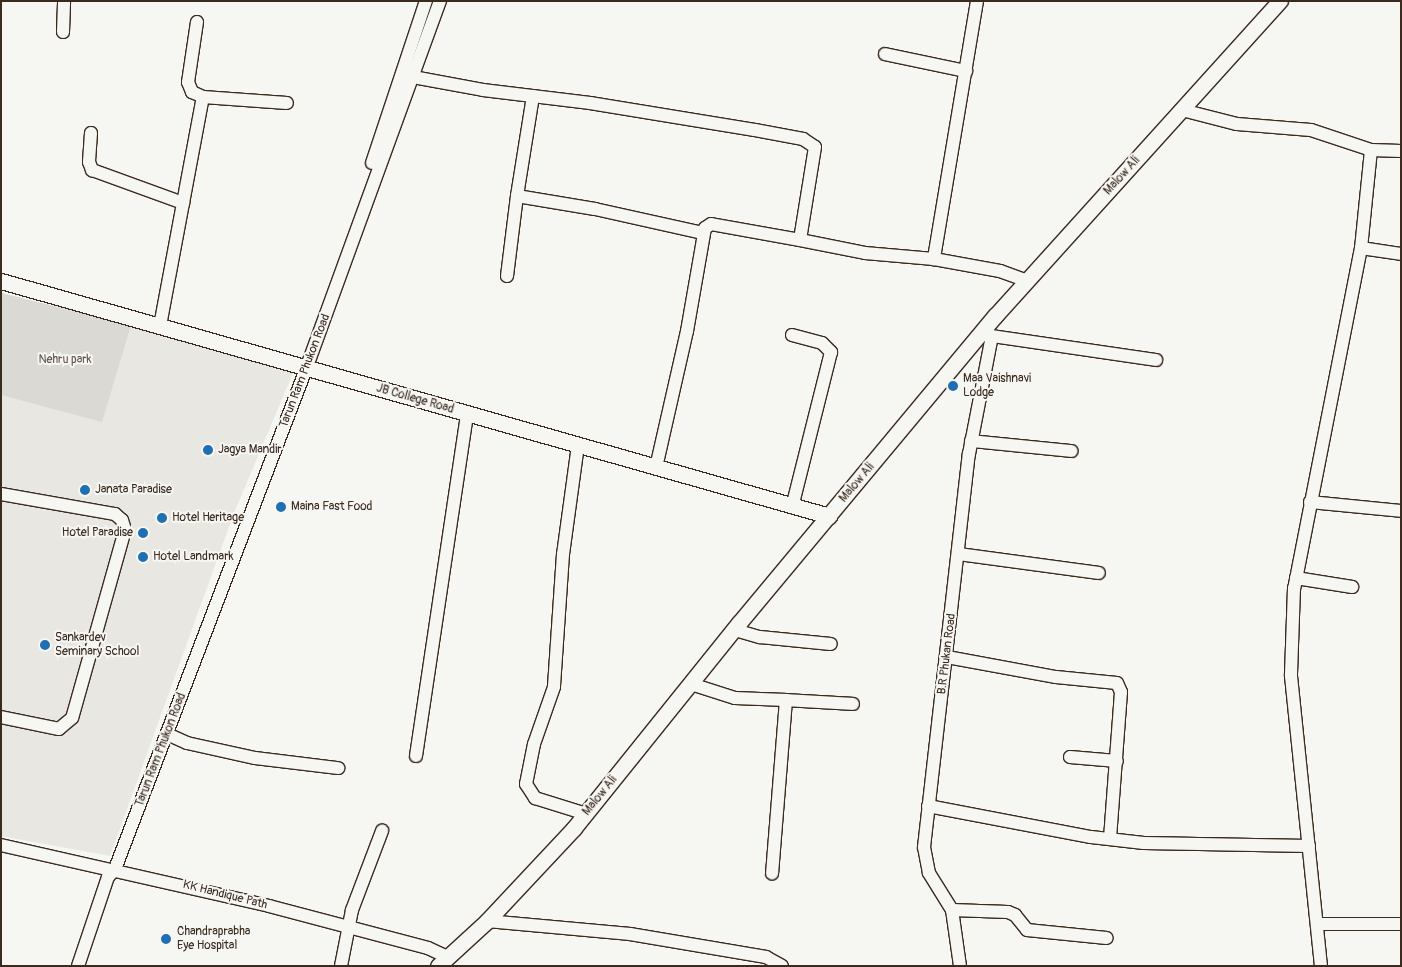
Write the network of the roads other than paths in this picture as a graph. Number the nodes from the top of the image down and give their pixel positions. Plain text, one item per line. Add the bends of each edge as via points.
1 (64, 1) edge
2 (426, 1) edge
3 (440, 1) edge
4 (977, 1) edge
5 (1274, 3) edge
6 (197, 22) dead end
7 (63, 32) dead end
8 (885, 54) dead end
9 (966, 71) junction
10 (413, 77) junction
11 (533, 96) junction
12 (203, 97) junction
13 (287, 102) dead end
14 (1182, 110) junction
15 (91, 133) dead end
16 (1371, 150) junction
17 (1401, 151) edge
18 (517, 196) junction
19 (183, 203) junction
20 (703, 233) junction
21 (800, 240) junction
22 (1361, 248) junction
23 (1401, 254) edge
24 (934, 259) junction
25 (507, 276) dead end
26 (1, 281) edge
27 (1027, 281) junction
28 (160, 326) junction
29 (986, 335) junction
30 (792, 336) dead end
31 (1156, 360) dead end
32 (302, 368) junction
33 (467, 414) junction
34 (971, 441) junction
35 (578, 445) junction
36 (1072, 451) dead end
37 (656, 467) junction
38 (1, 494) edge
39 (1310, 502) junction
40 (792, 507) junction
41 (1401, 511) edge
42 (829, 516) junction
43 (959, 554) junction
44 (1099, 573) dead end
45 (1296, 578) junction
46 (1352, 587) dead end
47 (735, 630) junction
48 (831, 644) dead end
49 (947, 657) junction
50 (691, 684) junction
51 (786, 700) junction
52 (853, 704) dead end
53 (1, 717) edge
54 (167, 734) junction
55 (416, 756) dead end
56 (1070, 757) dead end
57 (1117, 761) junction
58 (338, 768) dead end
59 (928, 806) junction
60 (586, 814) junction
61 (382, 831) dead end
62 (1110, 839) junction
63 (1, 844) edge
64 (1309, 846) junction
65 (110, 871) junction
66 (772, 873) dead end
67 (952, 910) junction
68 (487, 921) junction
69 (1318, 924) junction
70 (1401, 924) edge
71 (347, 926) junction
72 (1107, 938) dead end
73 (441, 961) edge
74 (78, 966) edge
75 (341, 966) edge
76 (782, 966) edge
77 (960, 966) edge
78 (1321, 966) edge

1 - 7 street
2 - 32 street, Tarun Ram Phukon Road
3 - 10 street, Tarun Ram Phukon Road
4 - 9 street
5 - 14 street, Malow Ali
6 - 12 street via 189,88
8 - 9 street
9 - 24 street
10 - 11 street
10 - 32 street, Tarun Ram Phukon Road
11 - 18 street
11 - 21 street via 674,116 808,141 816,153
12 - 13 street
12 - 19 street
14 - 16 street via 1237,124 1311,130
14 - 27 street, Malow Ali
15 - 19 street via 89,162 92,170
16 - 17 street
16 - 22 street
18 - 20 street
18 - 25 street
19 - 28 street
20 - 21 street via 711,224
20 - 37 street via 687,331
21 - 24 street via 865,253
22 - 23 street
22 - 39 street
24 - 27 street via 1000,271
26 - 28 street, JB College Road
27 - 29 street, Malow Ali
28 - 32 street, JB College Road
29 - 31 street
29 - 34 street, B.R Phukan Road
29 - 42 street, Malow Ali
30 - 40 street via 822,342 831,352
32 - 33 street, JB College Road
32 - 54 street, Tarun Ram Phukon Road
32 - 65 street, Tarun Ram Phukon Road
33 - 35 street, JB College Road
33 - 55 street
34 - 36 street
34 - 43 street, B.R Phukan Road
35 - 37 street, JB College Road
35 - 60 street via 572,470 563,554 554,687 534,744 526,784 535,798
37 - 40 street, JB College Road
38 - 53 street via 115,514 122,520 124,530 72,718 59,729
39 - 41 street
39 - 45 street
40 - 42 street, JB College Road
42 - 47 street, Malow Ali
43 - 44 street
43 - 49 street, B.R Phukan Road
45 - 46 street
45 - 64 street via 1291,676
47 - 48 street via 760,637
47 - 50 street, Malow Ali
49 - 57 street via 1056,677 1117,682 1121,692
49 - 59 street, B.R Phukan Road
50 - 51 street via 735,698
50 - 60 street, Malow Ali
51 - 52 street
51 - 66 street
54 - 58 street via 187,743 255,758
54 - 65 street, Tarun Ram Phukon Road
56 - 57 street
57 - 62 street
59 - 62 street
59 - 67 street, B.R Phukan Road via 924,848 929,874
60 - 68 street, Malow Ali
61 - 71 street
62 - 64 street via 1144,843
63 - 65 street, KK Handique Path
64 - 69 street
65 - 71 street, KK Handique Path
65 - 74 street, Tarun Ram Phukon Road
67 - 72 street via 1008,912 1016,915 1027,930
67 - 77 street, B.R Phukan Road
68 - 73 street, Malow Ali
68 - 76 street via 630,934 766,957
69 - 70 street
69 - 78 street
71 - 73 street, KK Handique Path via 428,948
71 - 75 street

